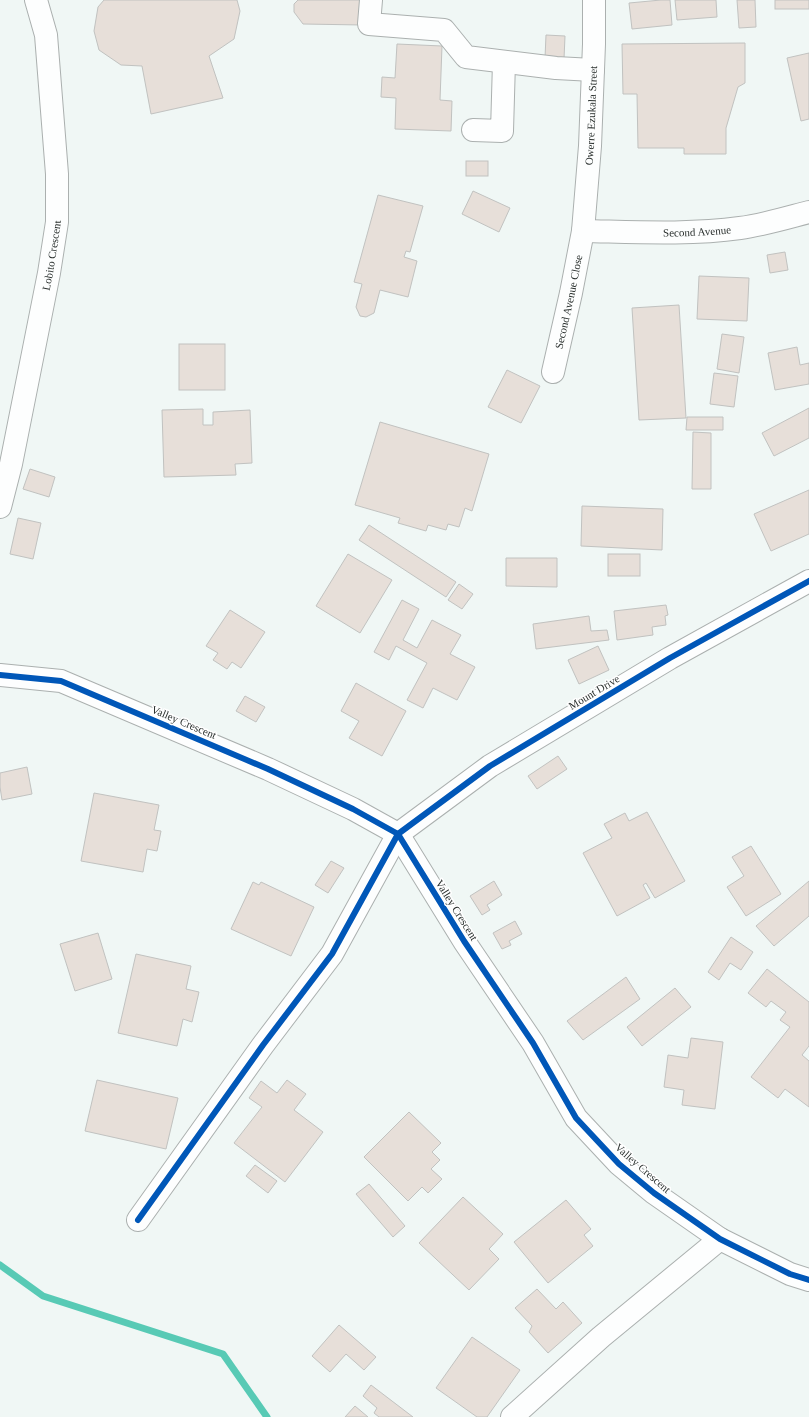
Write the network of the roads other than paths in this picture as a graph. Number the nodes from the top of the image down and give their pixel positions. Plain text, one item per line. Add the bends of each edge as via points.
1 (36, 0) edge
2 (371, 0) edge
3 (594, 0) edge
4 (504, 62) junction
5 (593, 70) junction
6 (473, 130) dead end
7 (809, 212) edge
8 (584, 231) junction
9 (553, 372) dead end
10 (0, 507) edge
11 (809, 580) edge
12 (0, 675) edge
13 (398, 834) junction
14 (138, 1220) dead end
15 (720, 1239) junction
16 (809, 1280) edge
17 (512, 1417) edge

1 - 10 street, Lobito Crescent via 46,35 58,174 57,222 11,464
2 - 4 street via 369,24 444,30 466,57
3 - 5 street, Owerre Ezukala Street
4 - 5 street
4 - 6 street via 502,131
5 - 8 street, Owerre Ezukala Street
7 - 8 street, Second Avenue via 740,228 663,232
8 - 9 street, Second Avenue Close
11 - 13 street, Mount Drive via 670,658 490,766
12 - 13 street, Valley Crescent via 61,681 268,768
13 - 14 street via 332,954
13 - 15 street, Valley Crescent via 464,941 533,1043 576,1118 619,1164
15 - 16 street, Valley Crescent via 790,1274
15 - 17 street via 601,1337

